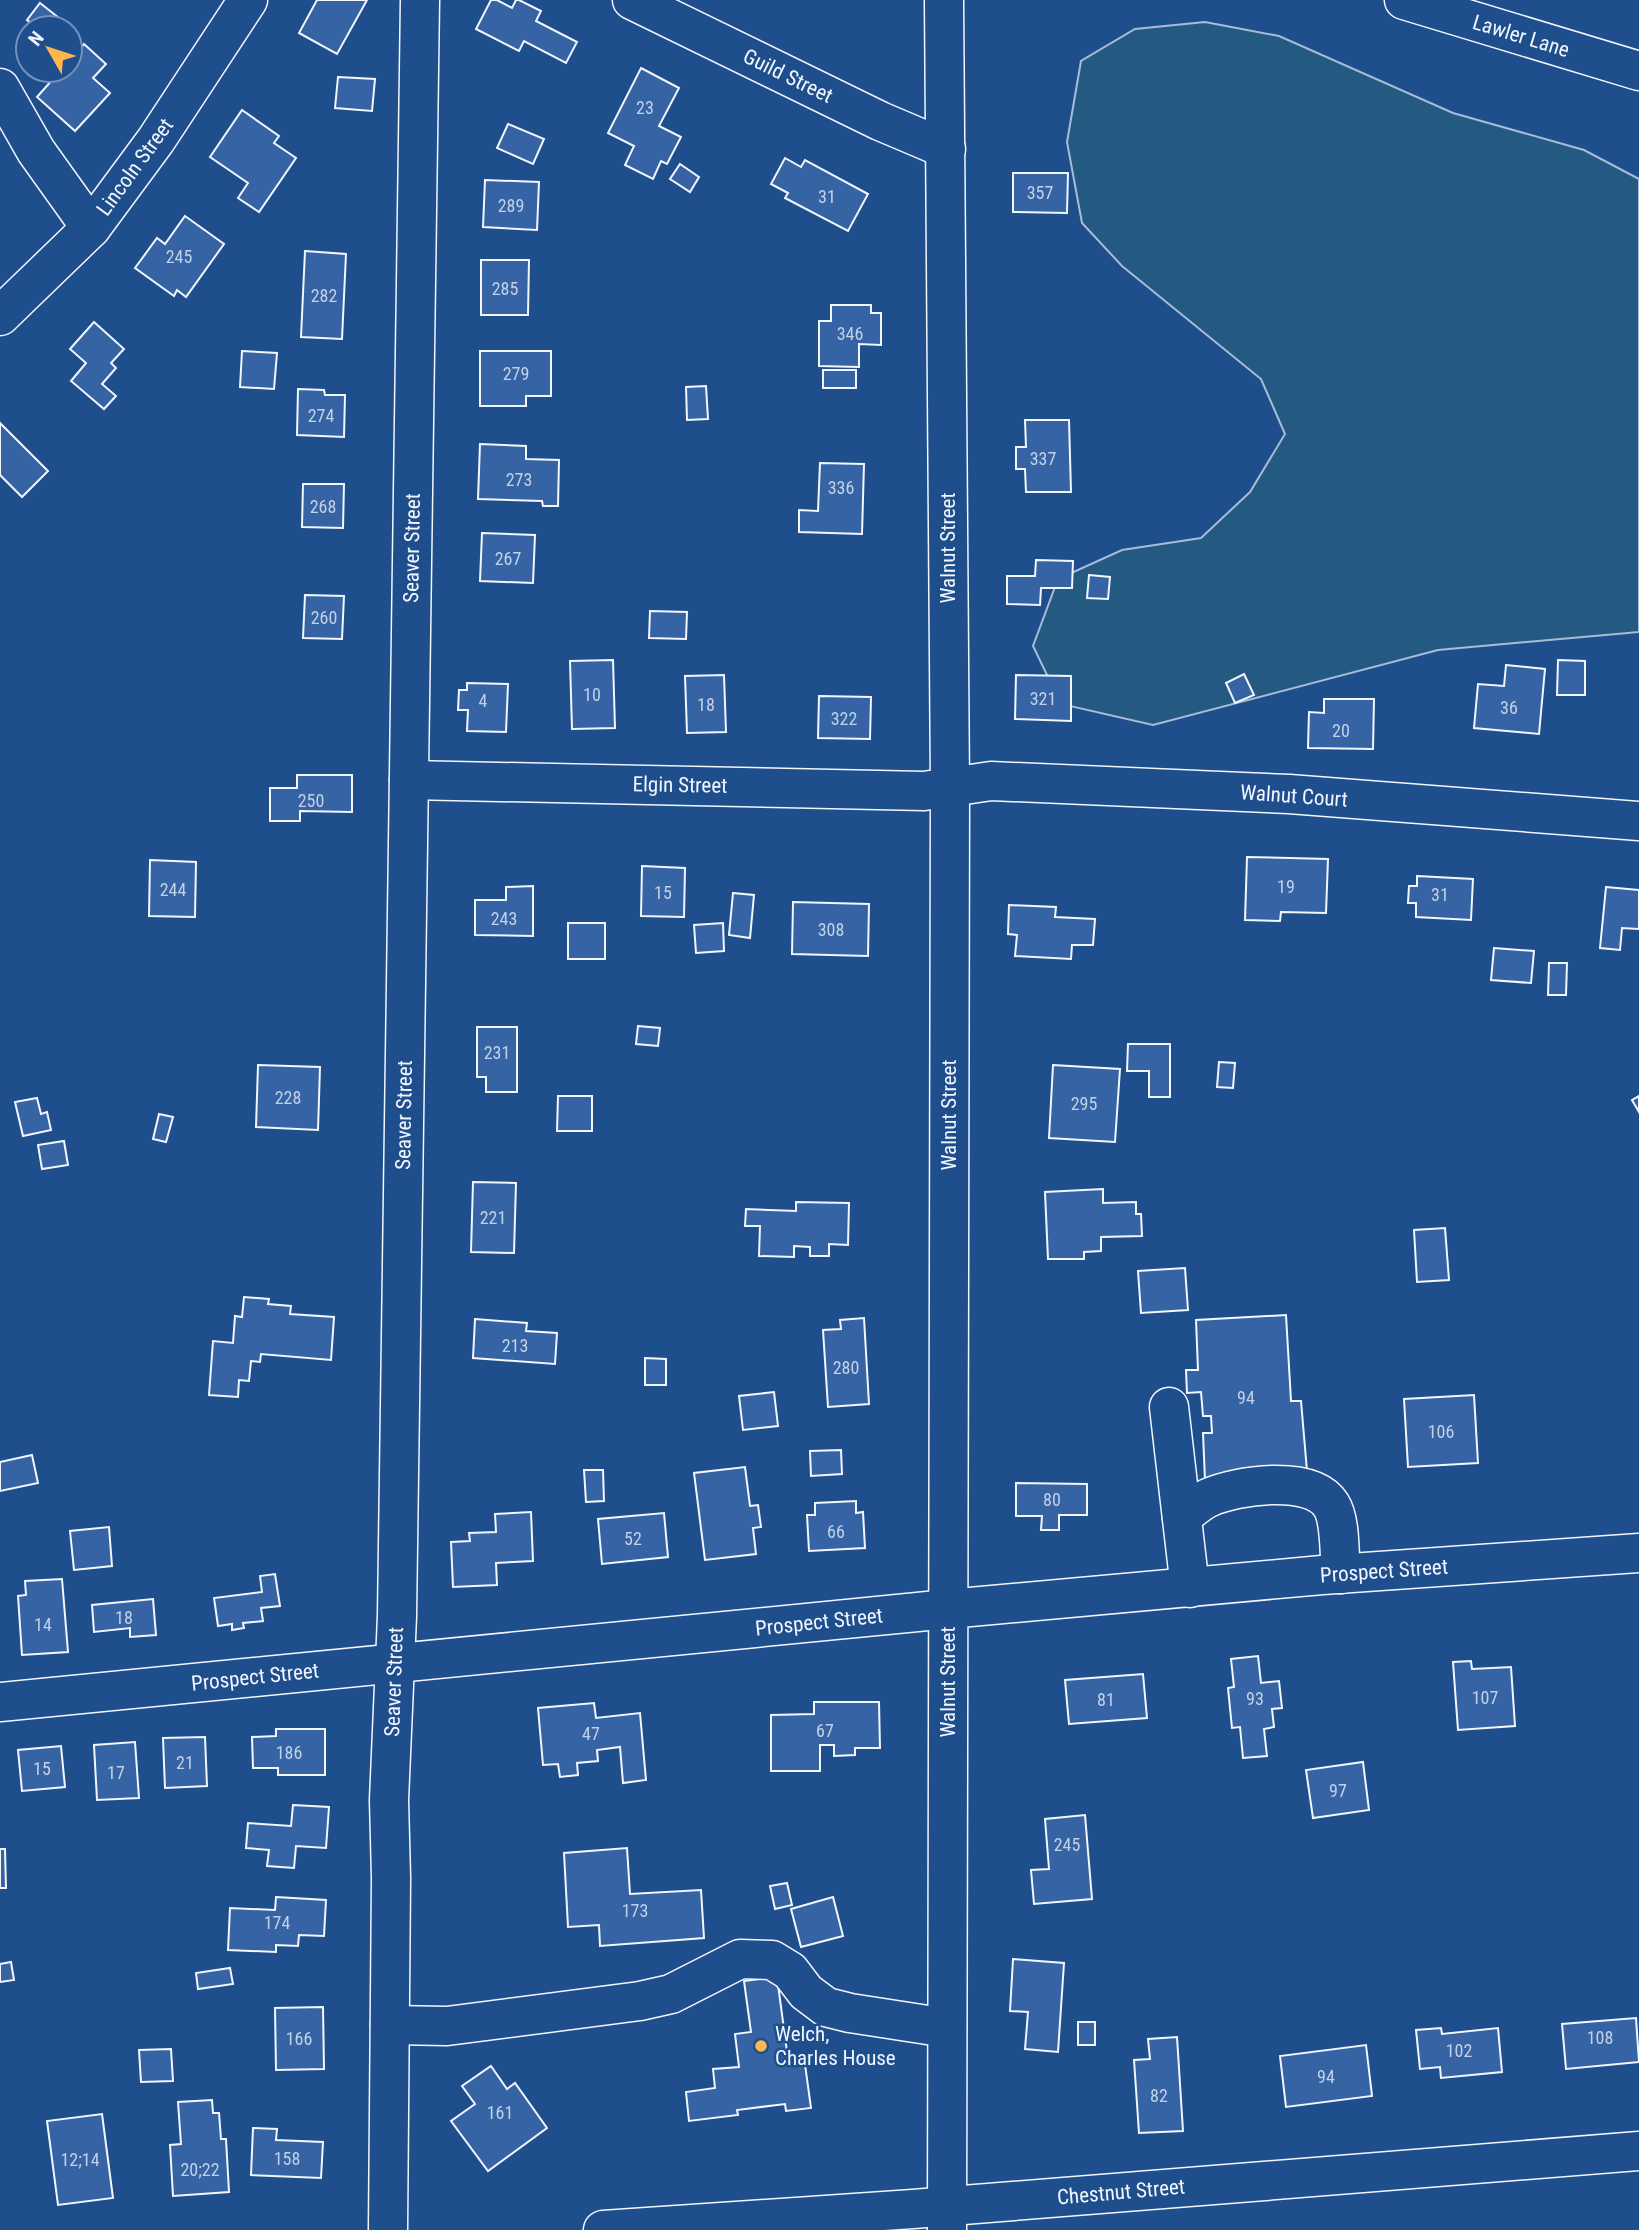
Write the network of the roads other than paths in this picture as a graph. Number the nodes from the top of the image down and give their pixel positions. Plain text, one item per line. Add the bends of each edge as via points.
1 (248, 0) edge
2 (420, 0) edge
3 (632, 0) edge
4 (944, 0) edge
5 (1404, 0) edge
6 (1639, 71) edge
7 (0, 88) edge
8 (946, 149) junction
9 (91, 228) junction
10 (0, 316) edge
11 (409, 780) junction
12 (950, 788) junction
13 (1639, 821) edge
14 (1169, 1407) dead end
15 (1182, 1517) junction
16 (1639, 1553) edge
17 (1341, 1574) junction
18 (1190, 1588) junction
19 (948, 1609) junction
20 (395, 1663) junction
21 (0, 1702) edge
22 (390, 2025) junction
23 (947, 2028) junction
24 (1639, 2151) edge
25 (947, 2218) edge
26 (388, 2230) edge
27 (603, 2230) edge

1 - 9 street, Lincoln Street via 156,140
2 - 11 street, Seaver Street
3 - 8 street, Guild Street
4 - 8 street, Walnut Street
5 - 6 street, Lawler Lane
7 - 9 street via 36,151
8 - 12 street, Walnut Street
9 - 10 street, Lincoln Street
11 - 12 street, Elgin Street
11 - 20 street, Seaver Street
12 - 13 street, Walnut Court via 991,781 1289,794
12 - 19 street, Walnut Street
14 - 15 street
15 - 17 street via 1210,1497 1228,1491 1282,1485 1308,1490 1329,1501 1335,1511
15 - 18 street
16 - 17 street, Prospect Street
17 - 18 street, Prospect Street
18 - 19 street, Prospect Street
19 - 20 street, Prospect Street
19 - 23 street, Walnut Street
20 - 21 street, Prospect Street
20 - 22 street, Seaver Street via 389,1800
22 - 23 street via 447,2026 640,2001 671,1994 740,1959 772,1960 826,2007
22 - 26 street, Seaver Street
23 - 25 street, Walnut Street
24 - 25 street, Chestnut Street
25 - 27 street, Chestnut Street

